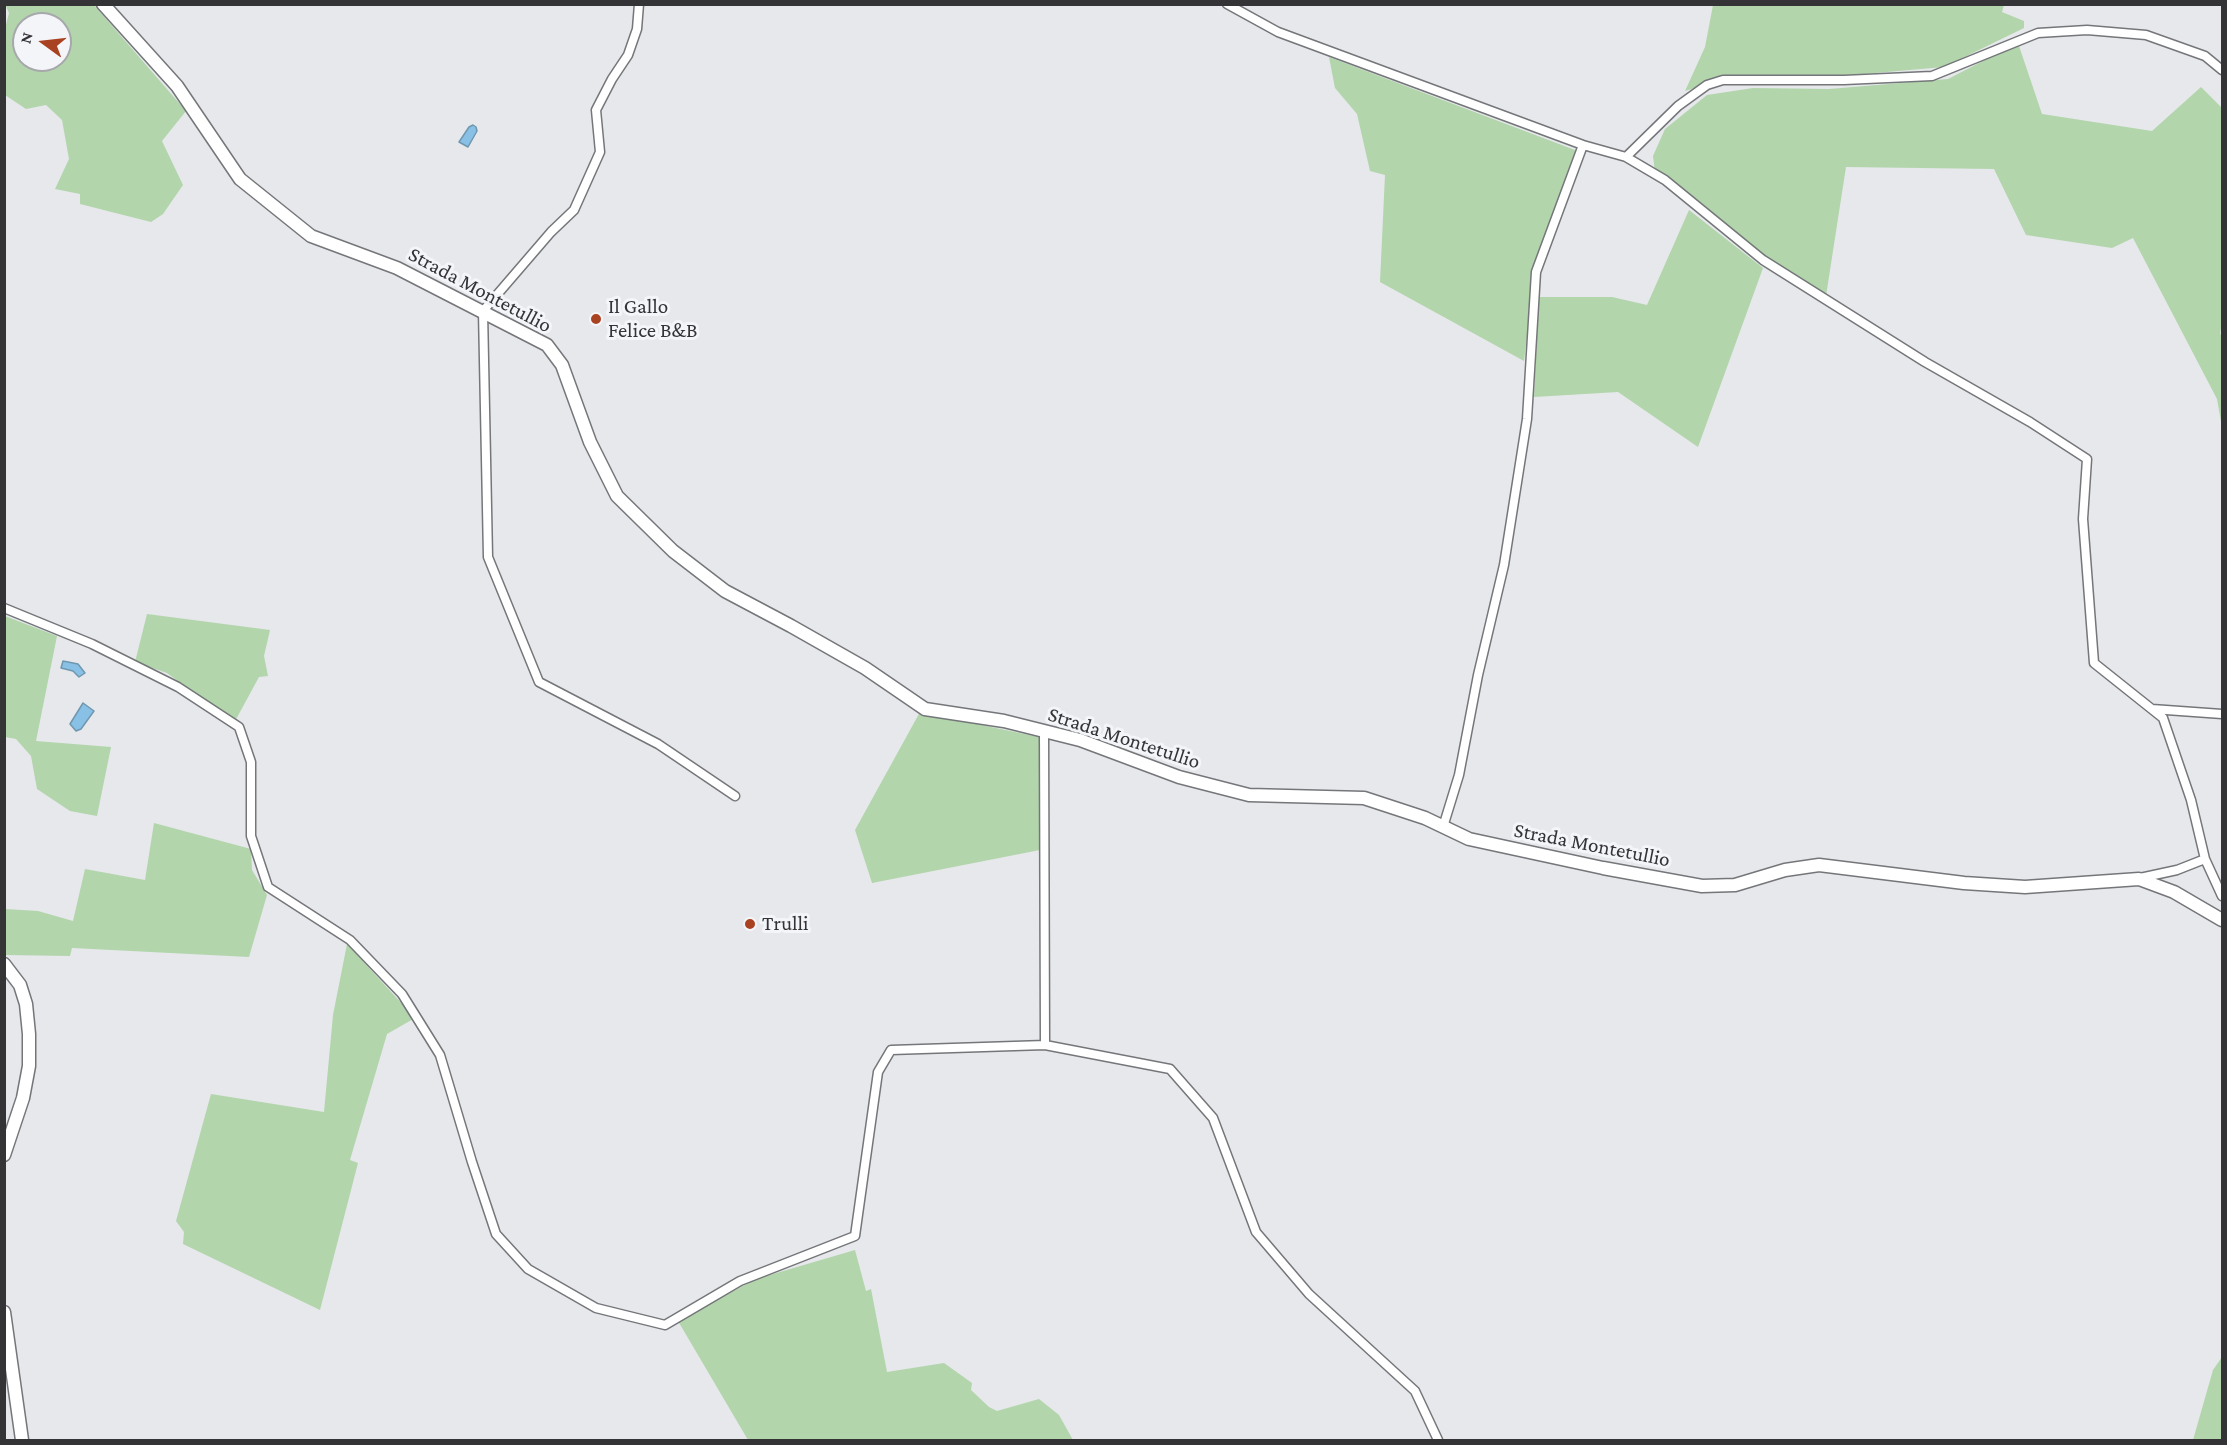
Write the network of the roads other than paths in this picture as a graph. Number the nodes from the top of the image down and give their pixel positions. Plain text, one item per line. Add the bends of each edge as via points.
1 (103, 4) edge
2 (639, 4) edge
3 (1227, 4) edge
4 (2223, 70) edge
5 (1583, 145) junction
6 (1626, 157) junction
7 (483, 312) junction
8 (4, 608) edge
9 (2152, 709) junction
10 (2223, 714) edge
11 (1044, 732) junction
12 (735, 796) dead end
13 (1443, 827) junction
14 (2205, 859) junction
15 (2139, 879) junction
16 (2223, 896) edge
17 (2223, 920) edge
18 (4, 964) edge
19 (1045, 1045) junction
20 (4, 1155) edge
21 (4, 1312) edge
22 (22, 1440) edge
23 (1438, 1440) edge

1 - 7 street, Strada Montetullio via 177,86 240,179 312,236 397,268
2 - 7 street via 637,29 628,55 596,110 600,152 574,210
3 - 5 street via 1278,32
4 - 6 street via 2205,56 2146,35 2087,30 2038,33 1932,76 1723,80 1707,85 1678,106
5 - 6 street
5 - 13 street via 1536,272 1527,419 1504,565 1459,775
6 - 9 street via 1665,180 1763,260 2087,459 2083,519 2094,663
7 - 11 street, Strada Montetullio via 547,345 562,365 590,442 617,496 673,550 725,591 865,668 925,709 1004,721
7 - 12 street via 489,557 538,682 658,744
8 - 19 street via 92,644 178,687 238,727 251,762 251,836 268,886 350,940 402,994 440,1055 496,1234 528,1269 596,1308 665,1325 740,1281 855,1236 878,1072 891,1050
9 - 10 street
9 - 14 street via 2163,718 2191,800
11 - 13 street, Strada Montetullio via 1080,740 1179,777 1249,795 1364,798
11 - 19 street
13 - 15 street, Strada Montetullio via 1469,839 1702,886 1735,885 1785,870 1820,865 2025,887
14 - 15 street
14 - 16 street
15 - 17 street, Strada Montetullio via 2174,892
18 - 20 street via 21,985 29,1034 23,1098
19 - 23 street via 1170,1069 1213,1118 1256,1232 1309,1294 1415,1391
21 - 22 street

